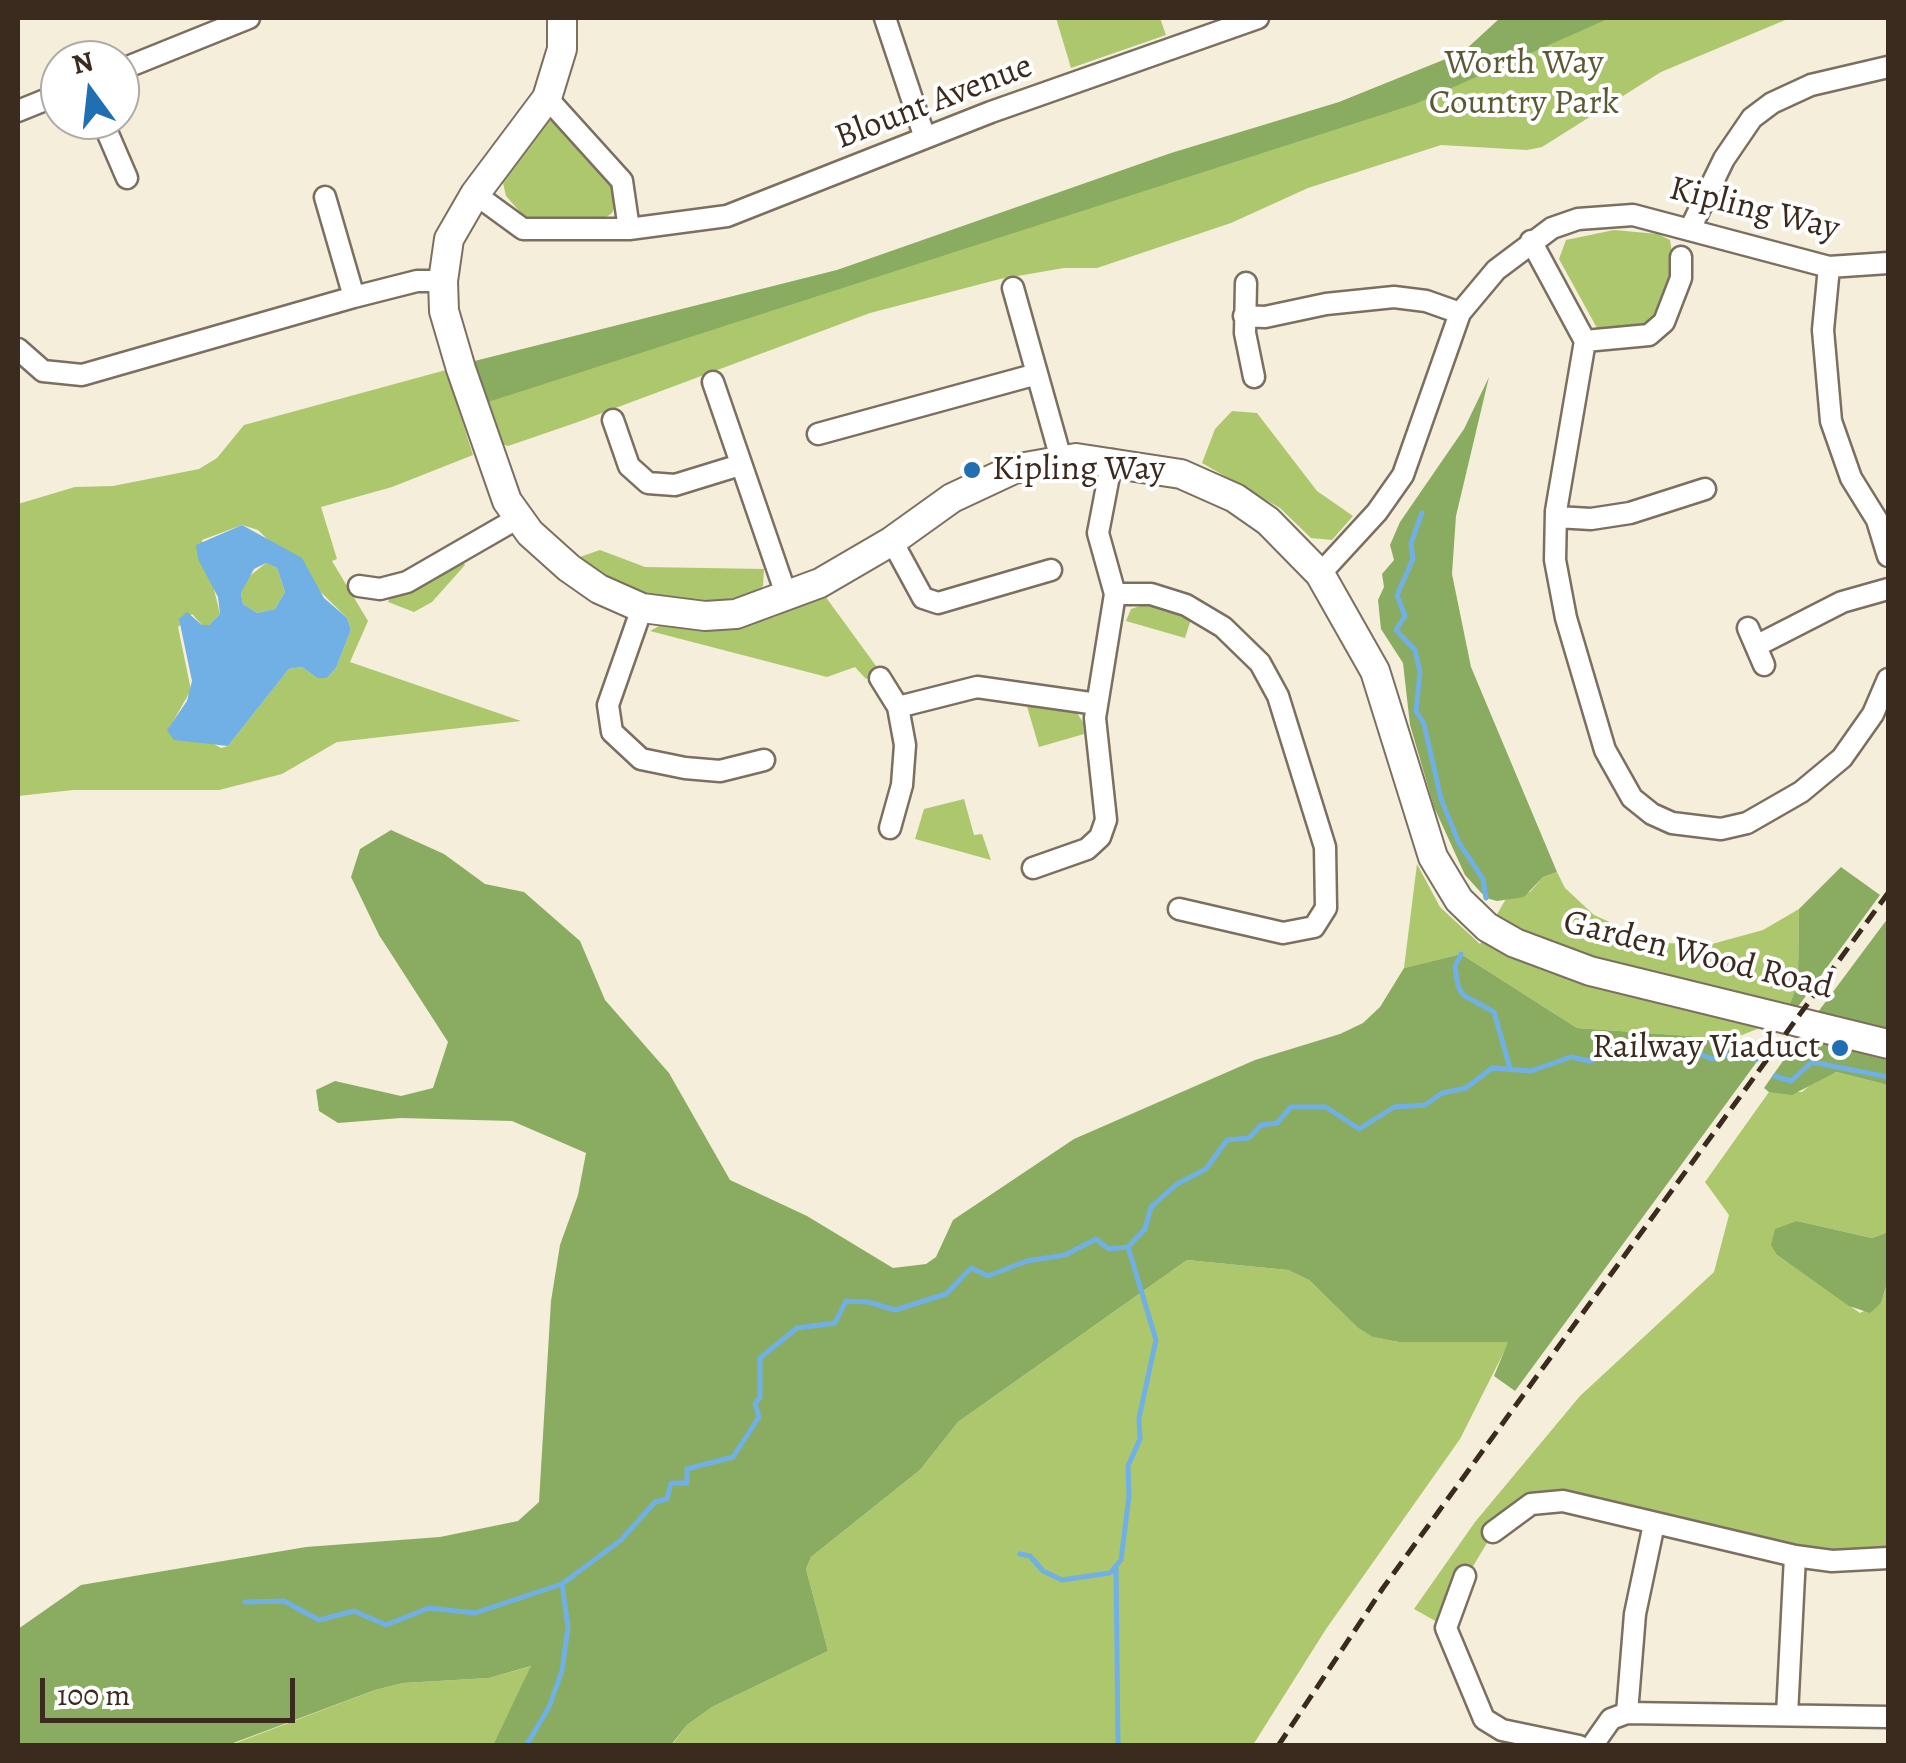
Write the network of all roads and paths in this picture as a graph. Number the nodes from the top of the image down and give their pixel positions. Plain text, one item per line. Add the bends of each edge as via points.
1 (249, 18) edge
2 (562, 18) edge
3 (885, 18) edge
4 (1258, 18) edge
5 (140, 62) edge
6 (1888, 67) edge
7 (546, 98) junction
8 (925, 138) junction
9 (111, 140) edge
10 (127, 178) dead end
11 (474, 194) junction
12 (325, 198) dead end
13 (1691, 227) junction
14 (629, 229) junction
15 (1532, 241) junction
16 (1888, 263) edge
17 (1829, 267) junction
18 (1688, 273) dead end
19 (442, 282) junction
20 (1246, 283) dead end
21 (354, 297) junction
22 (1023, 300) dead end
23 (1460, 313) junction
24 (1244, 316) junction
25 (1586, 341) junction
26 (18, 349) edge
27 (1037, 374) junction
28 (1254, 378) dead end
29 (713, 382) dead end
30 (623, 429) dead end
31 (834, 437) dead end
32 (1061, 459) junction
33 (1112, 460) junction
34 (740, 465) junction
35 (1706, 488) dead end
36 (518, 518) junction
37 (1556, 518) junction
38 (892, 541) junction
39 (1888, 556) edge
40 (1050, 570) dead end
41 (1320, 574) junction
42 (359, 586) dead end
43 (1888, 589) edge
44 (1114, 594) junction
45 (788, 597) junction
46 (642, 608) junction
47 (1756, 646) dead end
48 (880, 678) dead end
49 (1888, 679) edge
50 (1097, 704) junction
51 (898, 706) junction
52 (764, 760) dead end
53 (890, 828) dead end
54 (1032, 868) dead end
55 (1179, 909) dead end
56 (1888, 1044) edge
57 (1654, 1524) junction
58 (1493, 1532) dead end
59 (1795, 1556) junction
60 (1888, 1558) edge
61 (1465, 1576) dead end
62 (1627, 1713) junction
63 (1787, 1716) junction
64 (1888, 1717) edge
65 (1579, 1746) edge
66 (1592, 1746) edge

1 - 5 street
2 - 7 street, Garden Wood Road via 562,49
3 - 8 street
4 - 8 street, Blount Avenue
6 - 13 street via 1801,89 1752,118
7 - 11 street, Garden Wood Road
7 - 14 street via 622,181
8 - 14 street, Blount Avenue via 728,216
9 - 10 street
11 - 14 street, Blount Avenue via 522,229
11 - 19 street, Garden Wood Road via 448,239
12 - 21 street
13 - 15 street, Kipling Way via 1612,214 1578,219
13 - 17 street, Kipling Way
15 - 23 street, Kipling Way
15 - 25 street
16 - 17 street, Kipling Way
17 - 39 street via 1824,330 1831,422
18 - 25 street via 1664,322 1649,335
19 - 21 street
19 - 36 street, Garden Wood Road via 461,369
20 - 24 street
21 - 26 street via 82,374 42,371
22 - 27 street
23 - 24 street via 1394,298
23 - 41 street, Kipling Way via 1403,475
24 - 28 street
25 - 37 street
27 - 31 street
27 - 32 street
29 - 34 street via 714,413
30 - 34 street via 629,466 648,483 674,485
32 - 33 street, Garden Wood Road
32 - 38 street, Garden Wood Road via 986,480
33 - 41 street, Garden Wood Road via 1180,474 1235,498 1288,538
33 - 44 street via 1098,533
34 - 45 street
35 - 37 street via 1630,512
36 - 42 street via 407,582
36 - 46 street, Garden Wood Road via 577,574
37 - 49 street via 1559,590 1605,750 1625,788 1652,814 1721,829 1771,812 1842,758
38 - 40 street via 923,598 938,604
38 - 45 street, Garden Wood Road
41 - 56 street, Garden Wood Road via 1375,671 1432,856 1460,900 1487,926 1514,944 1590,971
43 - 47 street via 1842,602
44 - 50 street
44 - 55 street via 1151,594 1186,605 1224,627 1252,655 1278,696 1322,832 1327,895 1314,928 1283,933 1209,905
45 - 46 street, Garden Wood Road via 736,614
46 - 52 street via 608,705 612,732 641,759 740,777
48 - 51 street
50 - 51 street via 977,687
50 - 54 street via 1107,812 1100,837 1068,859
51 - 53 street via 904,764
57 - 58 street via 1563,1501 1531,1504
57 - 59 street
57 - 62 street via 1635,1614
59 - 60 street
59 - 63 street
61 - 65 street via 1446,1628 1484,1718 1502,1730
62 - 63 street
62 - 66 street via 1611,1719
63 - 64 street

